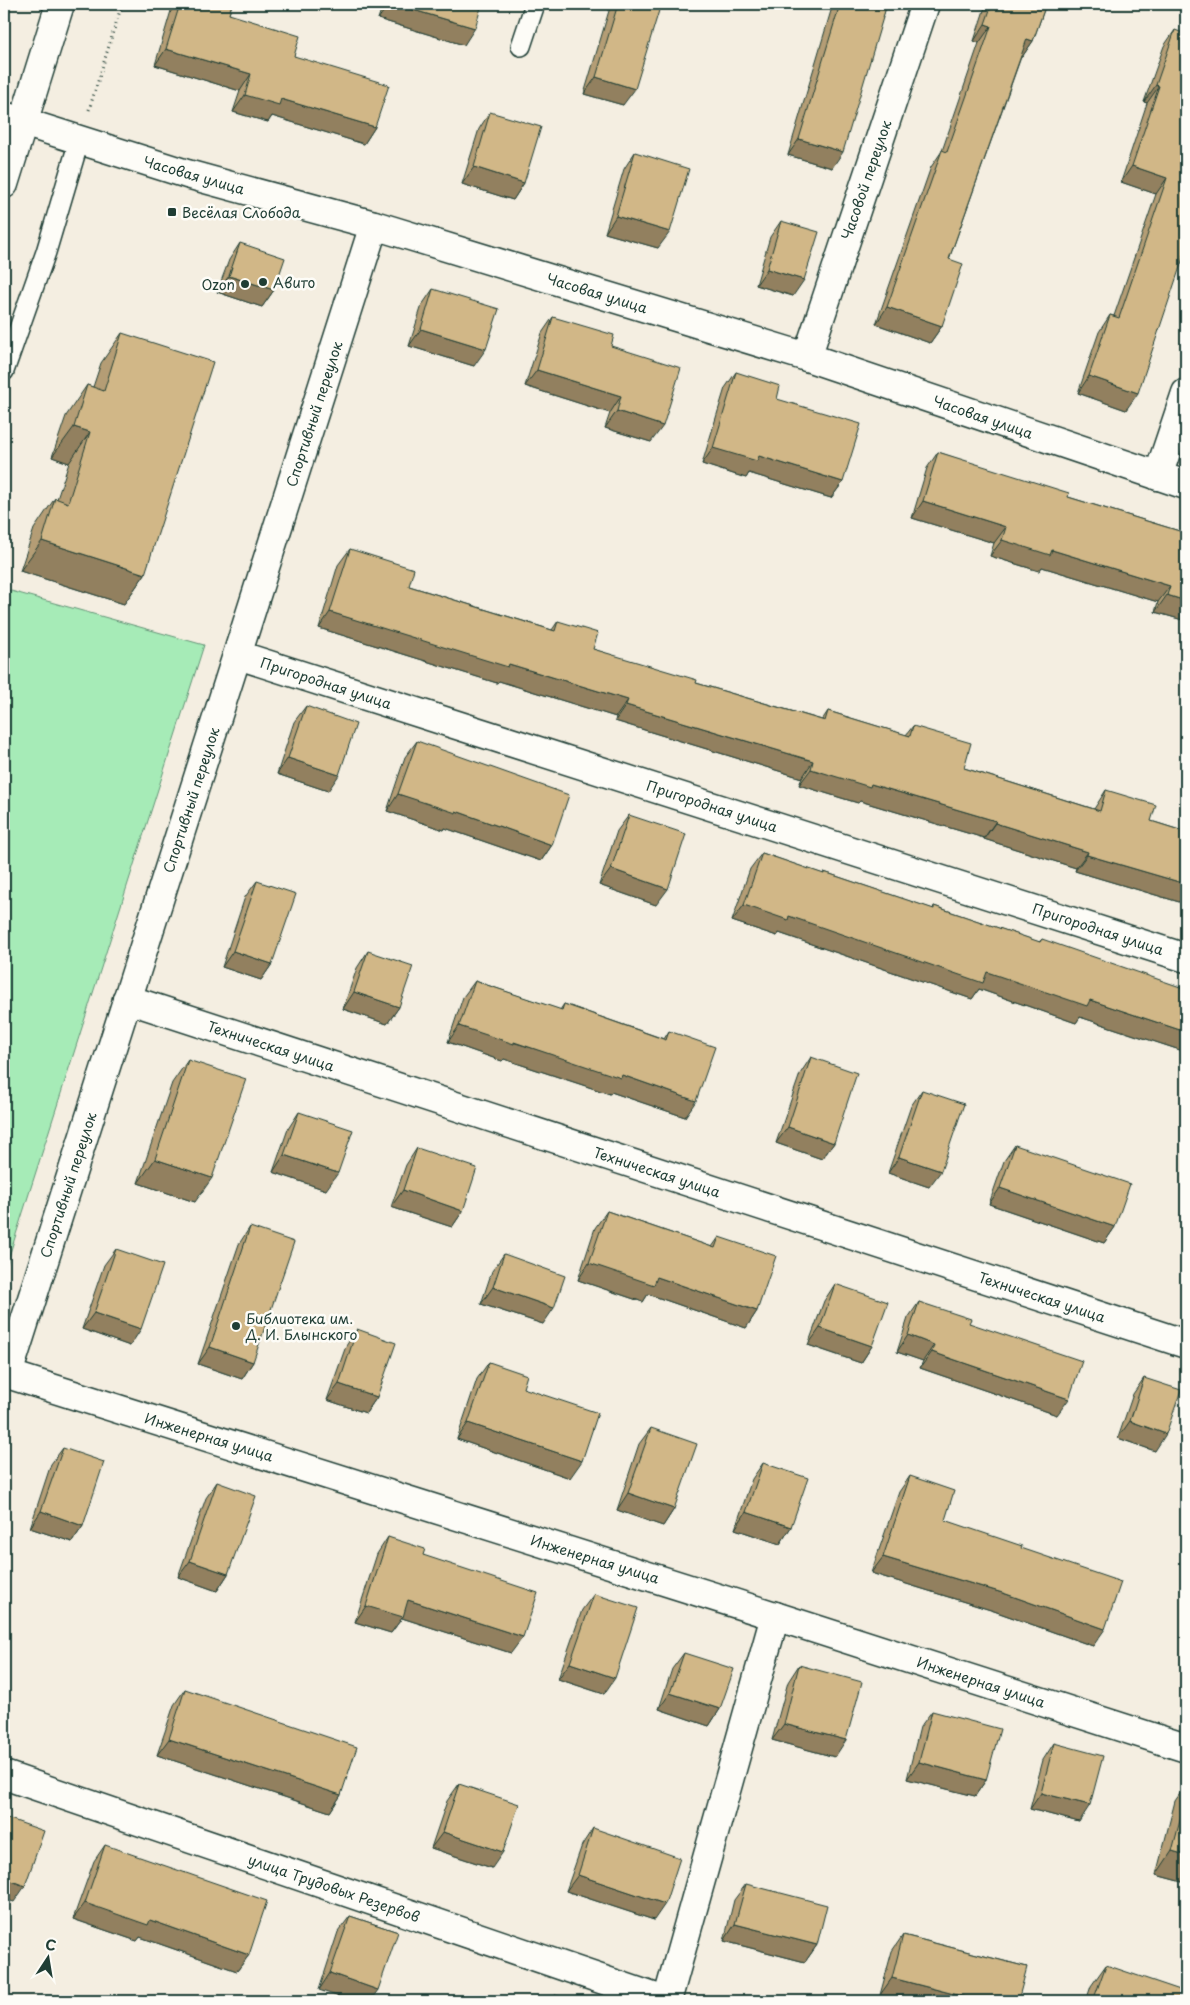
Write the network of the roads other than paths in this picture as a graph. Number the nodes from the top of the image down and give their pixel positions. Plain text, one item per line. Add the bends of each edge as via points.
1 (60, 4) edge
2 (535, 4) edge
3 (925, 4) edge
4 (521, 46) dead end
5 (13, 119) edge
6 (79, 141) junction
7 (4, 184) edge
8 (374, 225) junction
9 (806, 357) junction
10 (4, 371) edge
11 (1186, 393) edge
12 (1158, 476) junction
13 (1186, 486) edge
14 (238, 655) junction
15 (1186, 958) edge
16 (127, 999) junction
17 (1186, 1344) edge
18 (6, 1373) edge
19 (775, 1616) junction
20 (1186, 1748) edge
21 (4, 1775) edge
22 (666, 2001) edge

1 - 5 street
2 - 4 lane
3 - 9 street, Часовой переулок
5 - 6 street, Часовая улица
5 - 7 street
6 - 8 street, Часовая улица
6 - 10 lane via 46,252
8 - 9 street, Часовая улица
8 - 14 street, Спортивный переулок
9 - 12 street, Часовая улица
11 - 12 street
12 - 13 street, Часовая улица
14 - 15 street, Пригородная улица
14 - 16 street, Спортивный переулок
16 - 17 street, Техническая улица
16 - 18 street, Спортивный переулок
18 - 19 street, Инженерная улица
19 - 20 street, Инженерная улица
19 - 22 street
21 - 22 street, улица Трудовых Резервов

